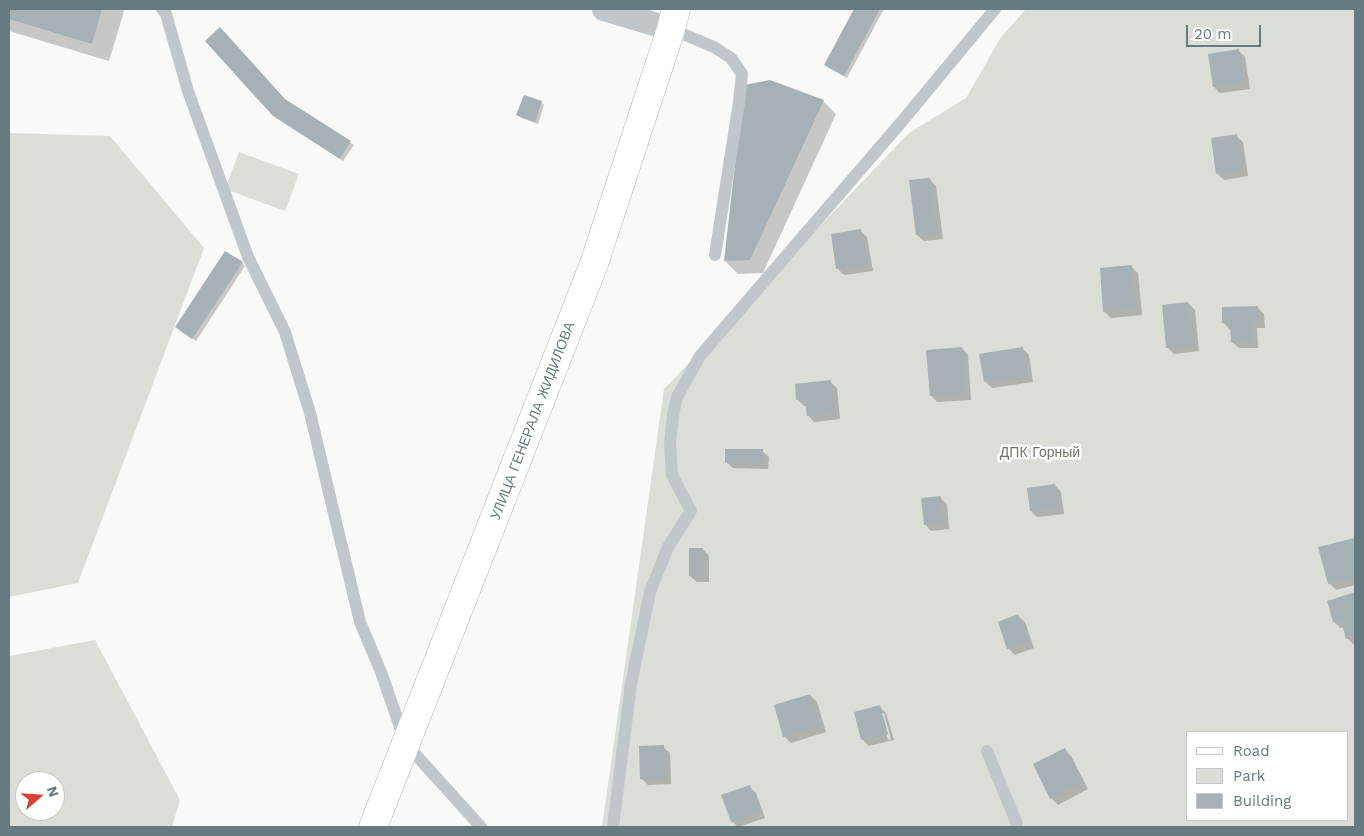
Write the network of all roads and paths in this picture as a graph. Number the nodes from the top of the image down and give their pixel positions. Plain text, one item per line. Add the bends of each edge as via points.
1 (162, 9) edge
2 (604, 9) edge
3 (995, 9) edge
4 (674, 19) edge
5 (715, 255) dead end
6 (406, 744) junction
7 (987, 750) dead end
8 (372, 827) edge
9 (481, 827) edge
10 (613, 827) edge
11 (1017, 827) edge

1 - 6 lane via 188,92 248,257 285,332 310,413 360,622
2 - 4 street
3 - 10 lane via 700,356 677,396 670,444 672,474 691,511 668,547 650,592 631,684
4 - 5 lane via 731,58 742,74
4 - 6 main road, УЛИЦА ГЕНЕРАЛА ЖИДИЛОВА via 594,264
6 - 8 main road, УЛИЦА ГЕНЕРАЛА ЖИДИЛОВА
6 - 9 lane
7 - 11 lane

